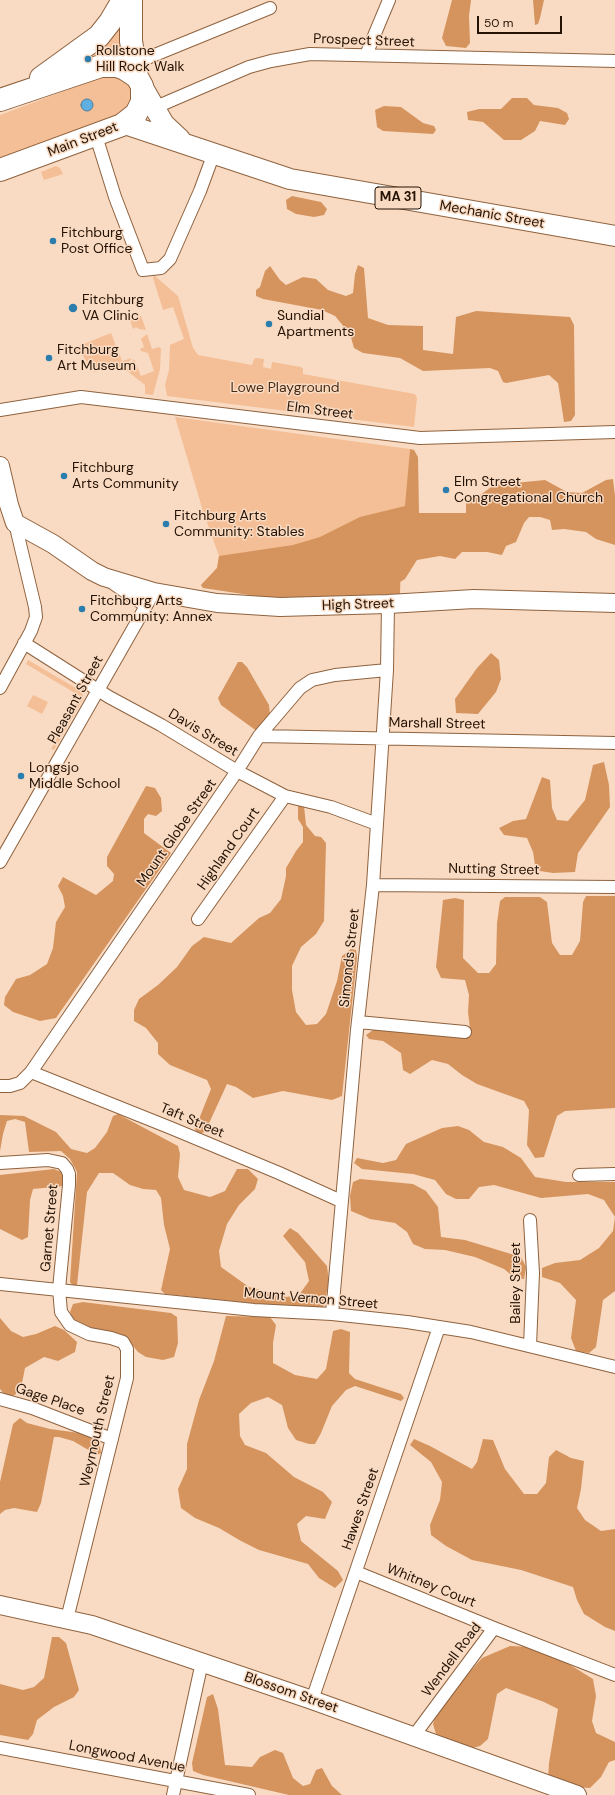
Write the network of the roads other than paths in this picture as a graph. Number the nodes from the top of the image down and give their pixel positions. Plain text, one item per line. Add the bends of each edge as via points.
1 (123, 0) edge
2 (131, 0) edge
3 (389, 0) edge
4 (270, 8) dead end
5 (366, 55) junction
6 (615, 61) edge
7 (138, 76) junction
8 (8, 97) edge
9 (153, 108) junction
10 (126, 124) junction
11 (96, 136) junction
12 (185, 143) junction
13 (214, 153) junction
14 (0, 170) edge
15 (615, 236) edge
16 (0, 410) edge
17 (615, 420) edge
18 (614, 432) edge
19 (0, 466) edge
20 (4, 508) edge
21 (15, 523) junction
22 (150, 599) junction
23 (615, 603) edge
24 (388, 604) junction
25 (24, 644) junction
26 (387, 670) junction
27 (0, 688) edge
28 (99, 690) junction
29 (259, 736) junction
30 (382, 738) junction
31 (615, 743) edge
32 (237, 771) junction
33 (285, 796) junction
34 (377, 824) junction
35 (0, 862) edge
36 (373, 885) junction
37 (615, 887) edge
38 (198, 918) dead end
39 (358, 1022) junction
40 (465, 1032) dead end
41 (31, 1072) junction
42 (0, 1086) edge
43 (0, 1163) edge
44 (615, 1174) edge
45 (579, 1175) dead end
46 (341, 1201) junction
47 (530, 1220) dead end
48 (0, 1284) edge
49 (59, 1289) junction
50 (332, 1314) junction
51 (439, 1327) junction
52 (530, 1346) junction
53 (615, 1367) edge
54 (0, 1399) edge
55 (112, 1439) junction
56 (356, 1572) junction
57 (0, 1605) edge
58 (67, 1619) junction
59 (494, 1628) junction
60 (202, 1662) junction
61 (615, 1675) edge
62 (312, 1700) junction
63 (413, 1737) junction
64 (0, 1748) edge
65 (176, 1782) junction
66 (173, 1795) edge
67 (249, 1795) edge
68 (577, 1795) edge

1 - 8 highway via 99,36
2 - 7 highway, Main Street / MA 31 via 131,41
3 - 5 street
4 - 7 street
5 - 6 street, Prospect Street
5 - 9 street, Prospect Street via 310,54 272,61
7 - 8 highway via 117,66 101,66
7 - 9 main road, Main Street / MA 31
7 - 10 highway, Main Street via 142,102
9 - 10 street, Prospect Street
9 - 12 main road, Mechanic Street / MA 31 via 164,124
10 - 11 highway, Main Street
10 - 12 main road, Mechanic Street
11 - 13 street via 142,270 161,268 170,259
11 - 14 highway, Main Street
12 - 13 main road, Mechanic Street / MA 31
13 - 15 main road, Mechanic Street / MA 31 via 290,179
16 - 18 street, Elm Street via 81,397 420,438
17 - 18 street
19 - 20 main road
20 - 21 main road
21 - 22 main road, High Street via 53,544 92,571
21 - 25 street via 36,612 34,624
22 - 24 main road, High Street via 182,598 252,606 303,608
22 - 28 street, Pleasant Street
23 - 24 main road, High Street via 474,599
24 - 26 street, Simonds Street
25 - 27 street
25 - 28 street, Davis Street
26 - 29 street, Mount Globe Street via 312,680 300,688
26 - 30 street, Simonds Street
28 - 32 street, Davis Street
28 - 35 street, Pleasant Street
29 - 30 street, Marshall Street
29 - 32 street, Mount Globe Street
30 - 31 street, Marshall Street
30 - 34 street, Simonds Street
32 - 33 street, Davis Street
32 - 41 street, Mount Globe Street
33 - 34 street, Davis Street via 332,807
33 - 38 street, Highland Court
34 - 36 street, Simonds Street
36 - 37 street, Nutting Street
36 - 39 street, Simonds Street
39 - 40 street
39 - 46 street, Simonds Street
41 - 42 street, Mount Globe Street via 20,1083
41 - 46 street, Taft Street via 171,1128
43 - 49 street, Garnet Street via 48,1160 62,1163 67,1169 69,1185
44 - 45 street
46 - 50 street, Simonds Street
47 - 52 street, Bailey Street via 533,1273
48 - 49 street, Mount Vernon Street
49 - 50 street, Mount Vernon Street via 254,1310
49 - 55 street, Weymouth Street via 61,1312 70,1325 89,1334 123,1342 127,1349 127,1378
50 - 51 street, Mount Vernon Street
51 - 52 street, Mount Vernon Street
51 - 56 street, Hawes Street
52 - 53 street, Mount Vernon Street
54 - 55 street, Gage Place via 32,1408
55 - 58 street, Weymouth Street
56 - 59 street, Whitney Court
56 - 62 street, Hawes Street
57 - 58 main road, Blossom Street
58 - 60 main road, Blossom Street
59 - 61 street, Wendell Road
59 - 63 street, Wendell Road
60 - 62 main road, Blossom Street
60 - 65 street
62 - 63 main road, Blossom Street
63 - 68 main road, Blossom Street
64 - 65 street, Longwood Avenue
65 - 66 street
65 - 67 street, Longwood Avenue

